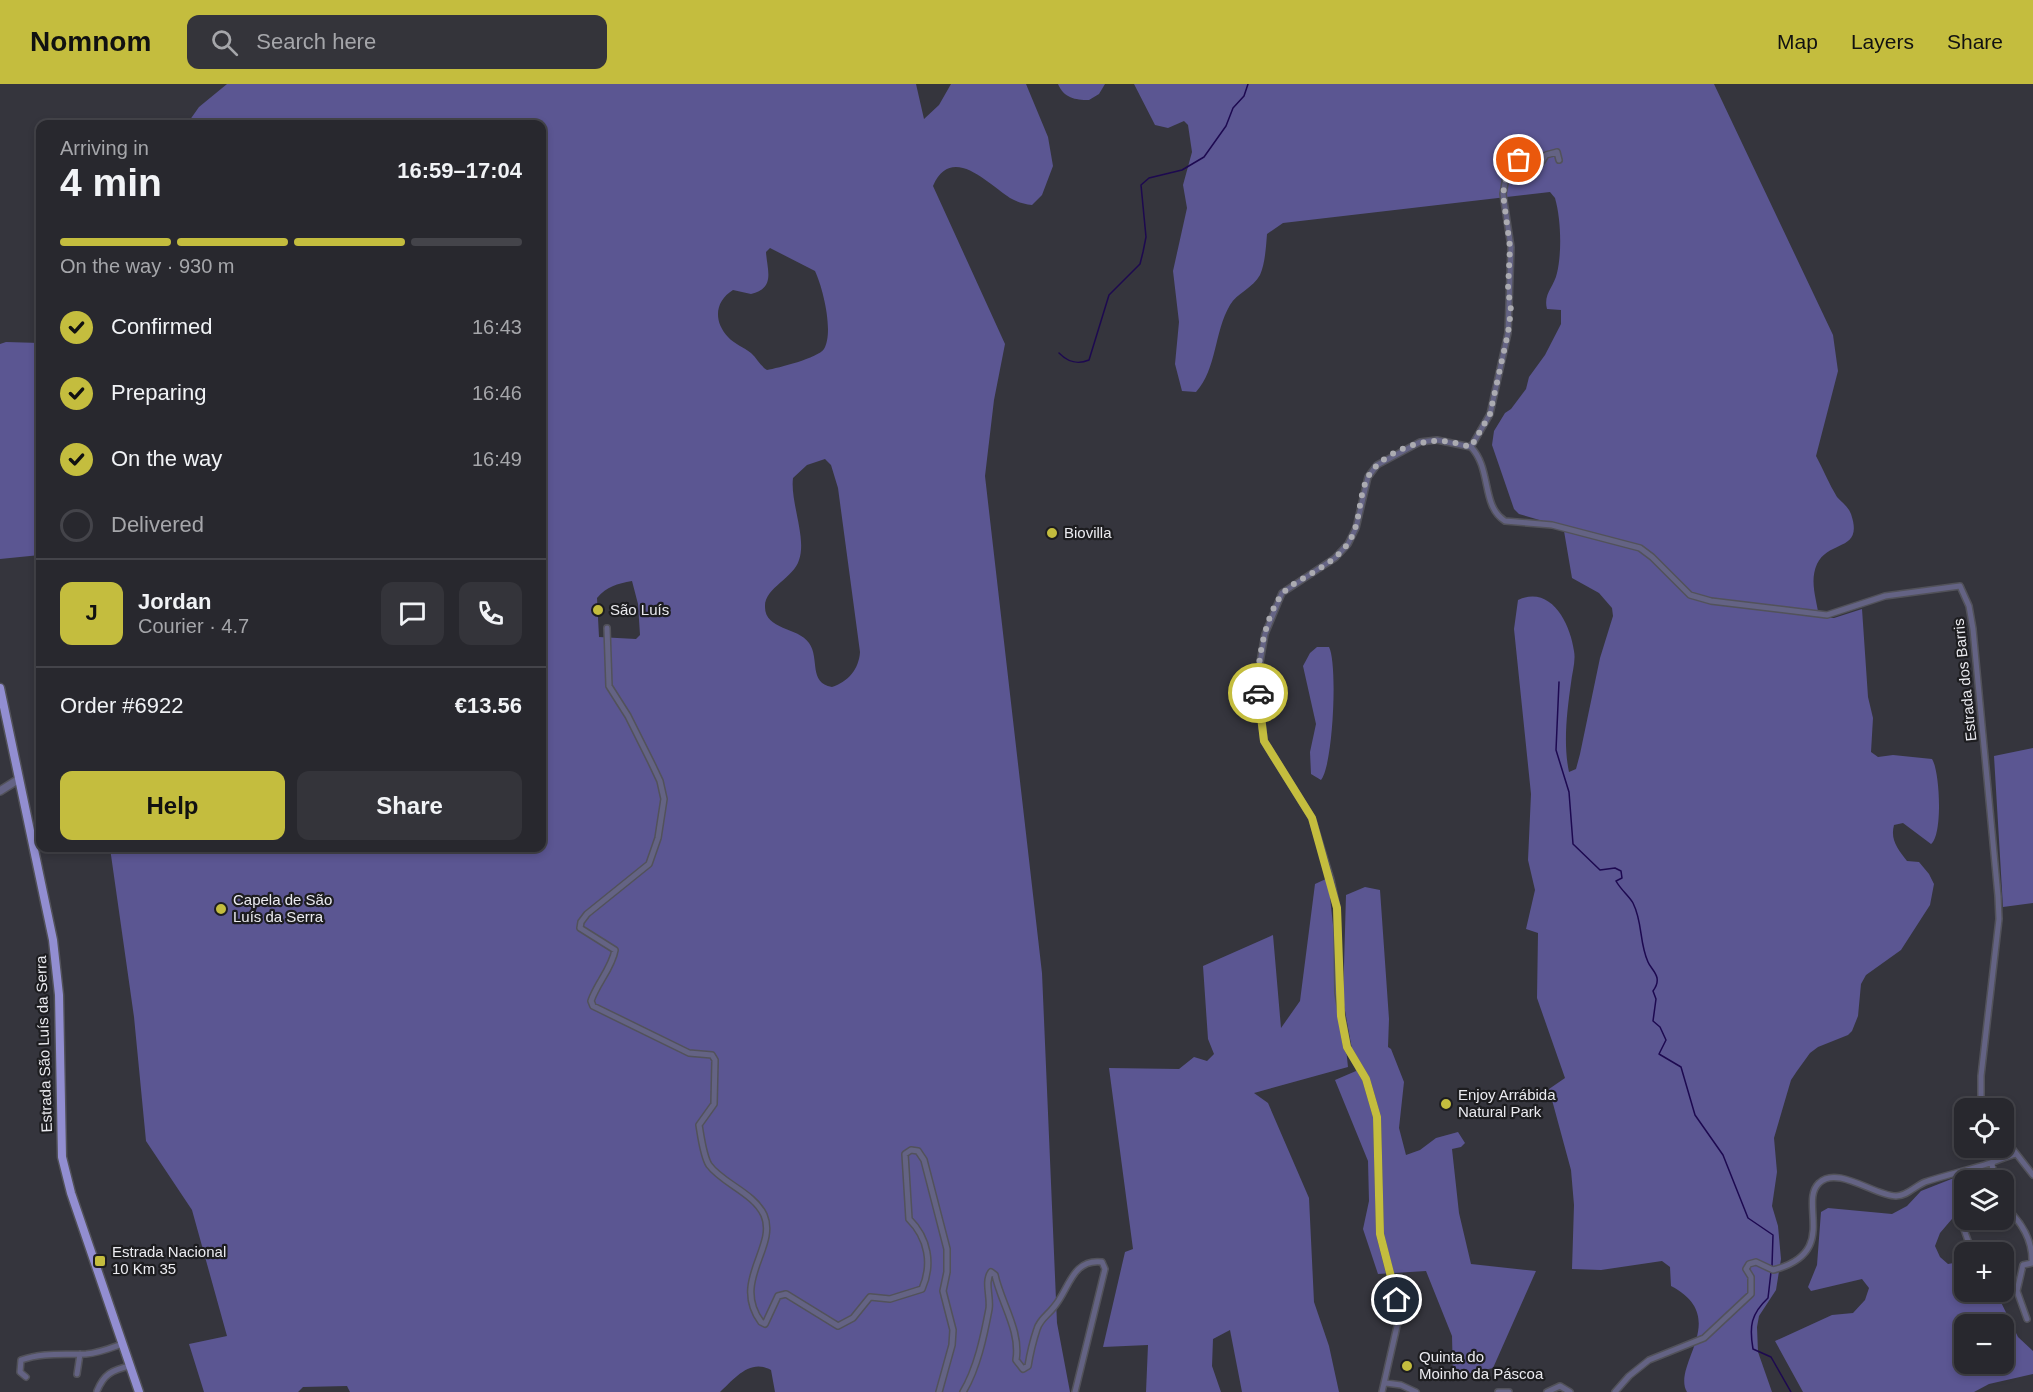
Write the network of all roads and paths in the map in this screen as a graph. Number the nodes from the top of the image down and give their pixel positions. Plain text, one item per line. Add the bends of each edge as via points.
1 (1559, 160) dead end
2 (1471, 447) junction
3 (608, 628) dead end
4 (0, 688) edge
5 (19, 779) junction
6 (0, 791) edge
7 (1981, 1098) edge
8 (2014, 1151) edge
9 (2016, 1154) junction
10 (1992, 1163) junction
11 (1993, 1170) edge
12 (2033, 1175) edge
13 (2014, 1214) edge
14 (2014, 1290) edge
15 (2017, 1291) junction
16 (2027, 1319) dead end
17 (122, 1344) junction
18 (80, 1354) junction
19 (130, 1366) junction
20 (77, 1374) dead end
21 (26, 1377) dead end
22 (1386, 1383) junction
23 (97, 1391) edge
24 (139, 1392) edge
25 (939, 1392) edge
26 (963, 1392) edge
27 (1075, 1392) edge
28 (1382, 1392) edge
29 (1416, 1392) edge
30 (1498, 1392) edge
31 (1509, 1392) edge
32 (1547, 1392) edge
33 (1570, 1392) edge
34 (1616, 1392) edge

1 - 2 street via 1557,152 1546,155 1539,166 1528,169 1515,155 1510,155 1503,194 1510,247 1508,333 1490,414
2 - 7 street, Estrada dos Barris via 1484,466 1497,516 1505,521 1578,531 1640,548 1690,595 1711,602 1827,615 1885,596 1960,586 1973,629 1999,920
2 - 22 street via 1437,440 1420,442 1377,465 1368,477 1356,528 1348,544 1335,558 1282,594 1265,634 1257,679 1264,741 1312,818 1327,867 1337,908 1338,993 1347,1047 1369,1086 1377,1117 1380,1234 1400,1313
3 - 25 street via 609,686 660,781 664,799 649,864 580,922 580,928 615,950 594,993 593,1006 689,1053 712,1054 714,1104 699,1125 709,1165 764,1216 762,1249 752,1274 750,1301 760,1322 765,1324 778,1296 786,1294 838,1326 853,1318 870,1297 890,1299 922,1289 928,1276 928,1261 920,1231 909,1219 905,1154 910,1150 918,1152 924,1160 947,1249 943,1291 953,1330
4 - 5 main road, Estrada São Luís da Serra
5 - 6 street
5 - 17 main road, Estrada São Luís da Serra via 57,970 62,1157
8 - 9 street
9 - 10 street
9 - 12 street
10 - 11 street
10 - 34 street via 1922,1184 1904,1195 1887,1195 1845,1179 1830,1177 1818,1183 1812,1242 1803,1254 1773,1270 1749,1264 1746,1269 1751,1277 1751,1294 1744,1301 1704,1338 1649,1360
13 - 15 street via 2031,1246 2032,1263 2023,1265
14 - 15 street
15 - 16 street
17 - 18 street
17 - 19 main road, Estrada São Luís da Serra
18 - 20 street
18 - 21 street via 21,1360 21,1372
19 - 23 street via 112,1370
19 - 24 main road, Estrada São Luís da Serra
22 - 28 street
22 - 29 street
26 - 27 street via 990,1307 987,1278 991,1272 1018,1346 1016,1360 1023,1369 1028,1366 1042,1318 1056,1306 1072,1276 1083,1266 1102,1262 1105,1269
30 - 31 street
32 - 33 street via 1560,1386

